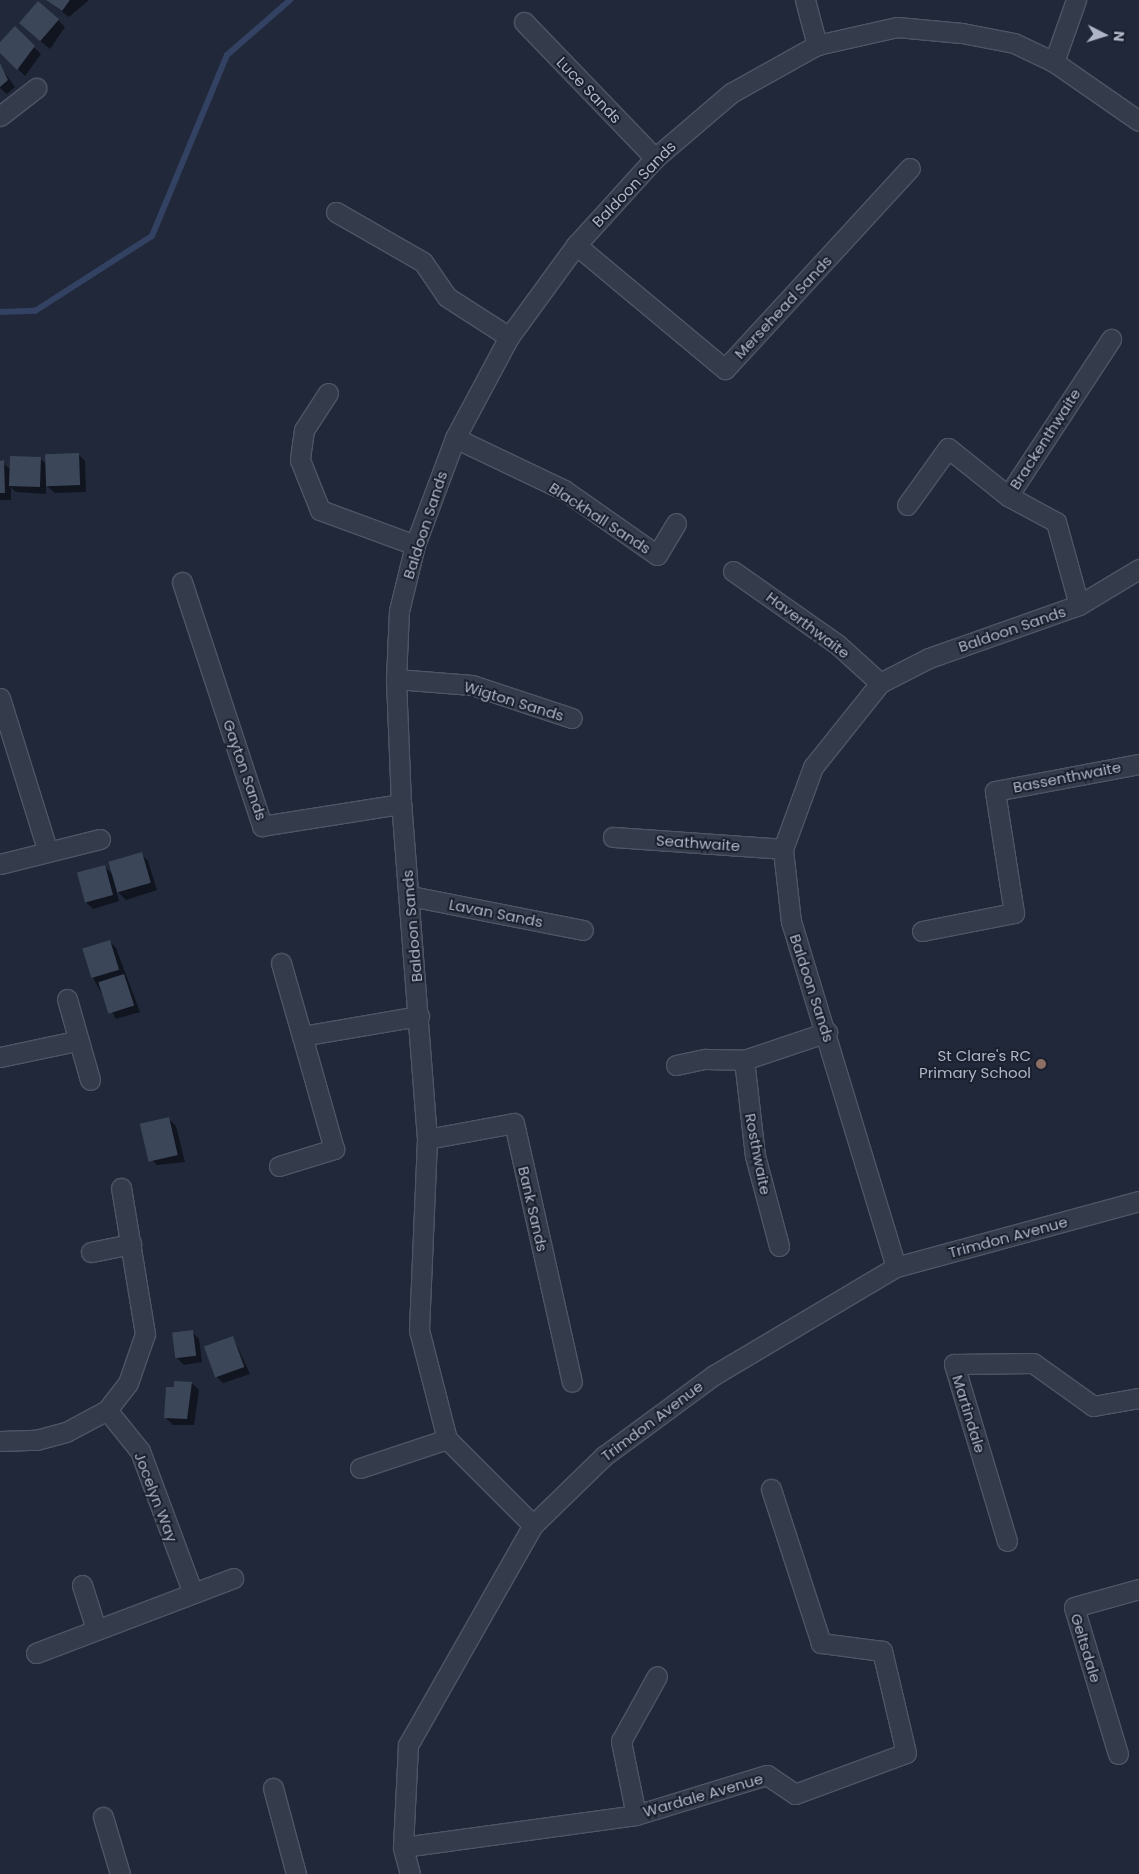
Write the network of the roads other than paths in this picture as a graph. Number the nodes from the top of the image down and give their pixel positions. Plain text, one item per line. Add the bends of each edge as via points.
1 (805, 0) edge
2 (1076, 0) edge
3 (524, 22) dead end
4 (817, 45) junction
5 (1054, 62) junction
6 (36, 88) dead end
7 (0, 116) edge
8 (1139, 121) edge
9 (655, 158) junction
10 (910, 168) dead end
11 (336, 212) dead end
12 (576, 245) junction
13 (508, 337) junction
14 (1111, 339) dead end
15 (328, 393) dead end
16 (455, 438) junction
17 (1008, 496) junction
18 (907, 505) dead end
19 (676, 523) dead end
20 (416, 545) junction
21 (1139, 569) edge
22 (733, 571) dead end
23 (182, 582) dead end
24 (1079, 605) junction
25 (396, 679) junction
26 (880, 684) junction
27 (0, 698) edge
28 (572, 718) dead end
29 (1139, 764) edge
30 (401, 804) junction
31 (612, 837) dead end
32 (100, 839) dead end
33 (782, 849) junction
34 (48, 852) junction
35 (0, 864) edge
36 (410, 896) junction
37 (582, 930) dead end
38 (922, 932) dead end
39 (281, 963) dead end
40 (67, 999) dead end
41 (419, 1016) junction
42 (827, 1032) junction
43 (302, 1036) junction
44 (76, 1041) junction
45 (0, 1057) edge
46 (744, 1060) junction
47 (676, 1065) dead end
48 (90, 1080) dead end
49 (427, 1139) junction
50 (279, 1166) dead end
51 (122, 1188) dead end
52 (1139, 1201) edge
53 (131, 1244) junction
54 (778, 1246) dead end
55 (91, 1252) dead end
56 (896, 1267) junction
57 (572, 1382) dead end
58 (1139, 1398) edge
59 (106, 1410) junction
60 (447, 1439) junction
61 (0, 1441) edge
62 (360, 1468) dead end
63 (771, 1489) dead end
64 (533, 1525) junction
65 (1006, 1541) dead end
66 (233, 1578) dead end
67 (82, 1585) dead end
68 (1139, 1589) edge
69 (192, 1591) junction
70 (96, 1629) junction
71 (36, 1653) dead end
72 (657, 1676) dead end
73 (1118, 1754) dead end
74 (273, 1788) dead end
75 (636, 1814) junction
76 (103, 1817) dead end
77 (403, 1847) junction
78 (120, 1874) edge
79 (296, 1874) edge
80 (410, 1874) edge

1 - 4 street
2 - 5 street
3 - 9 street, Luce Sands
4 - 5 street, Baldoon Sands via 898,28 962,33 1014,44
4 - 9 street, Baldoon Sands via 731,92
5 - 8 street, Baldoon Sands
6 - 7 street
9 - 12 street, Baldoon Sands
10 - 12 street, Mersehead Sands via 725,369
11 - 13 street via 424,262 447,297
12 - 13 street, Baldoon Sands
13 - 16 street, Baldoon Sands
14 - 17 street, Brackenthwaite
15 - 20 street via 304,430 300,460 320,510
16 - 19 street, Blackhall Sands via 564,490 657,555
16 - 20 street, Baldoon Sands
17 - 18 street via 948,448
17 - 24 street, Brackenthwaite via 1056,522
20 - 25 street, Baldoon Sands via 399,611
21 - 24 street, Baldoon Sands
22 - 26 street, Haverthwaite via 837,644
23 - 30 street, Gayton Sands via 262,826
24 - 26 street, Baldoon Sands via 929,658
25 - 28 street, Wigton Sands via 472,685
25 - 30 street, Baldoon Sands
26 - 33 street, Baldoon Sands via 813,767
27 - 34 street
29 - 38 street, Bassenthwaite via 995,791 1014,913
30 - 36 street, Baldoon Sands
31 - 33 street, Seathwaite
32 - 34 street
33 - 42 street, Baldoon Sands via 791,922
34 - 35 street
36 - 37 street, Lavan Sands
36 - 41 street, Baldoon Sands
39 - 43 street
40 - 44 street
41 - 43 street
41 - 49 street, Baldoon Sands
42 - 46 street
42 - 56 street, Baldoon Sands
43 - 50 street via 334,1149
44 - 45 street
44 - 48 street
46 - 47 street via 705,1059
46 - 54 street, Rosthwaite via 755,1156
49 - 57 street, Bank Sands via 514,1123
49 - 60 street, Baldoon Sands via 418,1330
51 - 53 street
52 - 56 street, Trimdon Avenue
53 - 55 street
53 - 59 street via 145,1334 128,1383
56 - 64 street, Trimdon Avenue via 714,1375 604,1456
58 - 65 street, Martindale via 1093,1406 1033,1363 954,1364
59 - 61 street via 66,1432 36,1440
59 - 69 street, Jocelyn Way via 140,1451
60 - 62 street
60 - 64 street
63 - 75 street, Wardale Avenue via 821,1643 882,1651 906,1753 795,1794 767,1775
64 - 77 street, Trimdon Avenue via 408,1745
66 - 69 street
67 - 70 street
68 - 73 street, Geltsdale via 1074,1607
69 - 70 street
70 - 71 street
72 - 75 street via 621,1741
74 - 79 street
75 - 77 street, Wardale Avenue
76 - 78 street
77 - 80 street, Trimdon Avenue

